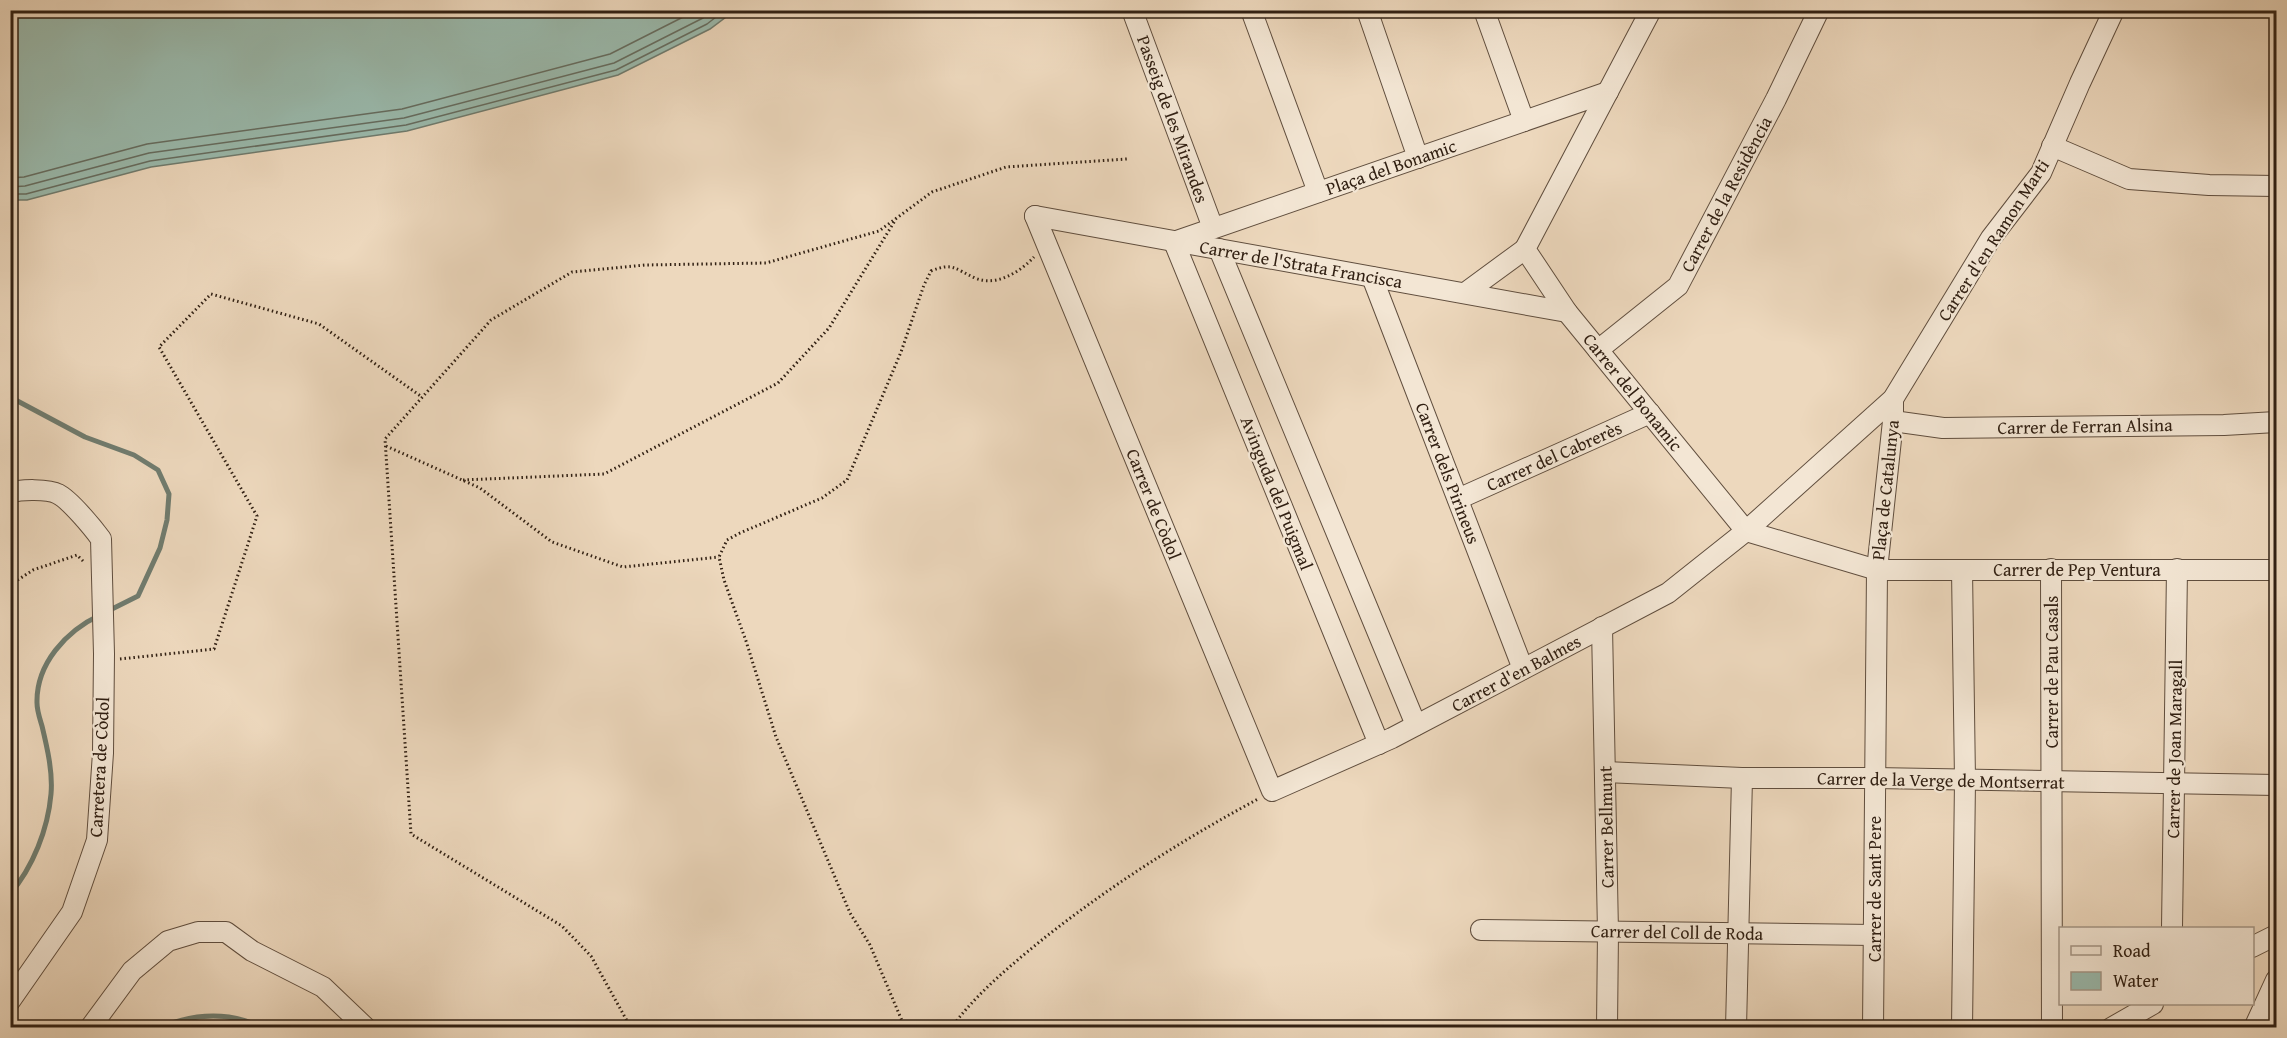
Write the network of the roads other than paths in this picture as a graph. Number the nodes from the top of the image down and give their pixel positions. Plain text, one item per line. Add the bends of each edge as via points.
1 (1132, 10) edge
2 (1251, 10) edge
3 (1367, 10) edge
4 (1484, 10) edge
5 (1651, 10) edge
6 (1819, 10) edge
7 (2114, 10) edge
8 (1608, 92) junction
9 (1524, 121) junction
10 (2052, 146) junction
11 (1418, 158) junction
12 (2277, 186) edge
13 (1317, 192) junction
14 (1035, 216) joint
15 (1214, 228) junction
16 (1174, 242) junction
17 (1219, 249) junction
18 (1525, 249) junction
19 (1372, 277) junction
20 (1465, 293) junction
21 (1566, 312) junction
22 (1598, 350) junction
23 (1893, 399) junction
24 (1650, 413) junction
25 (1893, 421) junction
26 (2277, 422) edge
27 (10, 493) edge
28 (1458, 499) junction
29 (1746, 531) junction
30 (2051, 569) junction
31 (2177, 569) junction
32 (1877, 570) junction
33 (1962, 570) junction
34 (2277, 570) edge
35 (1602, 627) junction
36 (1523, 669) junction
37 (1416, 725) junction
38 (1379, 744) junction
39 (1605, 772) junction
40 (1742, 778) junction
41 (1875, 778) junction
42 (1965, 780) junction
43 (2051, 781) junction
44 (2174, 783) junction
45 (2277, 785) edge
46 (1272, 791) joint
47 (2172, 927) edge
48 (1481, 930) dead end
49 (1608, 932) junction
50 (1738, 933) junction
51 (1874, 935) junction
52 (2277, 935) edge
53 (2254, 946) edge
54 (2277, 980) edge
55 (10, 1001) edge
56 (2151, 1005) edge
57 (90, 1028) edge
58 (366, 1028) edge
59 (1607, 1028) edge
60 (1736, 1028) edge
61 (1873, 1028) edge
62 (1962, 1028) edge
63 (2052, 1028) edge
64 (2111, 1028) edge
65 (2254, 1028) edge

1 - 15 street, Passeig de les Mirandes
2 - 13 street
3 - 11 street
4 - 9 street
5 - 8 street
6 - 22 street, Carrer de la Residència via 1678,286
7 - 10 street, Carrer d'en Ramon Marti
8 - 9 street, Plaça del Bonamic
8 - 18 street
9 - 11 street, Plaça del Bonamic
10 - 12 street via 2129,179
10 - 23 street, Carrer d'en Ramon Marti via 2041,173 1991,238
11 - 13 street, Plaça del Bonamic
13 - 15 street, Plaça del Bonamic
14 - 16 street, Carrer de l'Strata Francisca
14 - 46 street, Carrer de Còdol
15 - 16 street, Plaça del Bonamic
16 - 17 street, Carrer de l'Strata Francisca
16 - 38 street, Avinguda del Puigmal
17 - 19 street, Carrer de l'Strata Francisca
17 - 37 street
18 - 20 street
18 - 21 street, Carrer del Bonamic
19 - 20 street, Carrer de l'Strata Francisca
19 - 28 street, Carrer dels Pirineus
20 - 21 street, Carrer de l'Strata Francisca
21 - 22 street, Carrer del Bonamic
22 - 24 street, Carrer del Bonamic
23 - 25 street, Plaça de Catalunya
23 - 29 street, Plaça de Catalunya
24 - 28 street, Carrer del Cabrerès
24 - 29 street, Carrer del Bonamic
25 - 26 street, Carrer de Ferran Alsina via 1943,428
25 - 32 street, Plaça de Catalunya
27 - 55 street, Carretera de Còdol via 19,489 57,493 101,539 104,657 97,840 72,912
28 - 36 street, Carrer dels Pirineus
29 - 32 street, Plaça de Catalunya
29 - 35 street, Carrer d'en Balmes via 1668,593
30 - 31 street, Carrer de Pep Ventura
30 - 33 street, Carrer de Pep Ventura
30 - 43 street, Carrer de Pau Casals
31 - 34 street, Carrer de Pep Ventura
31 - 44 street, Carrer de Joan Maragall
32 - 33 street, Carrer de Pep Ventura
32 - 41 street, Carrer de Sant Pere
33 - 42 street
35 - 36 street, Carrer d'en Balmes
35 - 39 street, Carrer Bellmunt
36 - 37 street, Carrer d'en Balmes
37 - 38 street, Carrer d'en Balmes
38 - 46 street, Carrer d'en Balmes
39 - 40 street, Carrer de la Verge de Montserrat
39 - 49 street, Carrer Bellmunt
40 - 41 street, Carrer de la Verge de Montserrat
40 - 50 street
41 - 42 street, Carrer de la Verge de Montserrat
41 - 51 street, Carrer de Sant Pere
42 - 43 street, Carrer de la Verge de Montserrat
42 - 62 street
43 - 44 street, Carrer de la Verge de Montserrat
43 - 63 street, Carrer de Pau Casals
44 - 45 street, Carrer de la Verge de Montserrat
44 - 47 street, Carrer de Joan Maragall
48 - 49 street, Carrer del Coll de Roda
49 - 50 street, Carrer del Coll de Roda
49 - 59 street, Carrer Bellmunt
50 - 51 street, Carrer del Coll de Roda
50 - 60 street
51 - 61 street, Carrer de Sant Pere
52 - 53 street
54 - 65 street
56 - 64 street
57 - 58 street via 132,971 168,941 198,932 226,932 252,951 323,987

